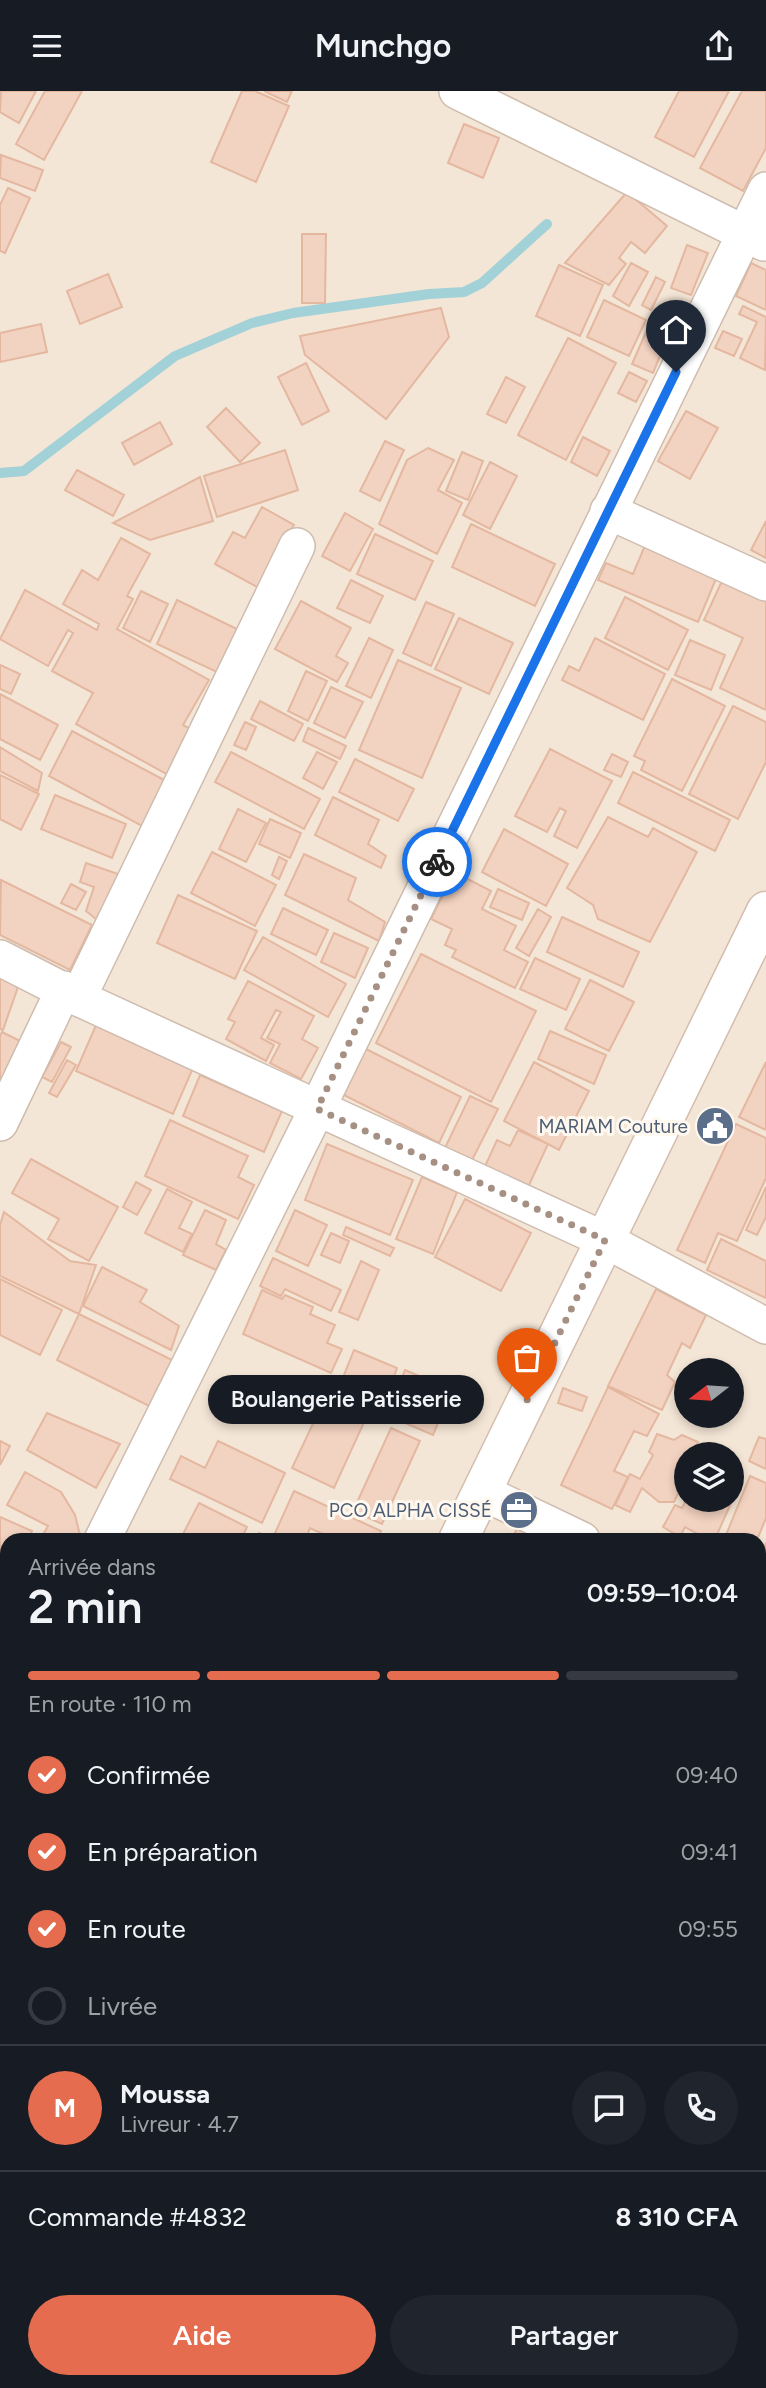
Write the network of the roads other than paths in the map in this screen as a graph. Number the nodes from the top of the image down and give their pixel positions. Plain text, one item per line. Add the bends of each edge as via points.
1 (457, 91) edge
2 (766, 190) edge
3 (755, 239) edge
4 (608, 511) junction
5 (298, 546) dead end
6 (766, 583) edge
7 (766, 911) edge
8 (0, 958) edge
9 (71, 993) junction
10 (317, 1109) junction
11 (0, 1123) edge
12 (605, 1240) junction
13 (766, 1327) edge
14 (482, 1492) junction
15 (105, 1533) edge
16 (462, 1533) edge
17 (567, 1533) edge

1 - 3 street
2 - 3 street
3 - 4 street
4 - 6 street
4 - 10 street
5 - 9 street
7 - 12 main road
8 - 9 street
9 - 10 street
9 - 11 street
10 - 12 street
10 - 15 street
12 - 13 street
12 - 14 main road
14 - 16 main road
14 - 17 street

